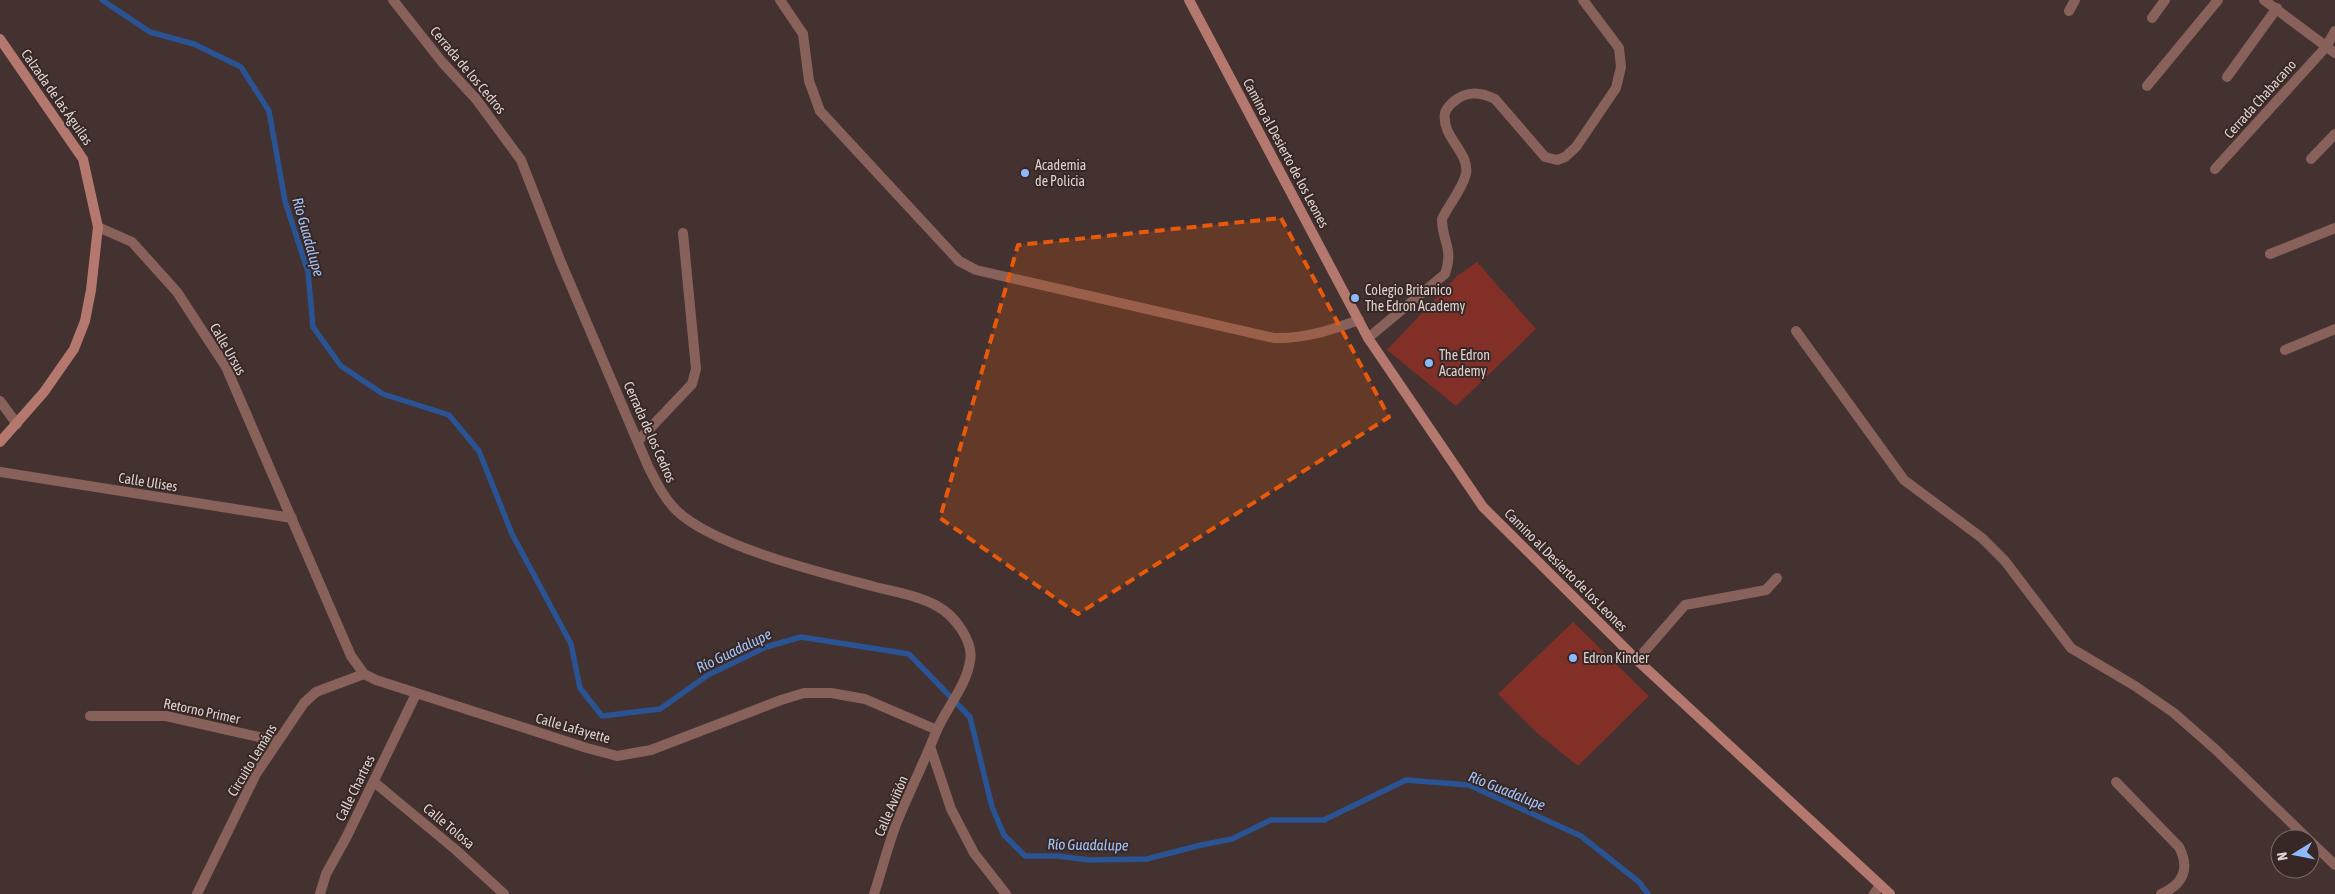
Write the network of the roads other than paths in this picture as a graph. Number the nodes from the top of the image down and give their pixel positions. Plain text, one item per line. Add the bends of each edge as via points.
1 (393, 0) edge
2 (780, 0) edge
3 (1189, 0) edge
4 (1583, 0) edge
5 (2075, 0) edge
6 (2165, 0) edge
7 (2218, 0) edge
8 (2264, 0) edge
9 (2277, 8) junction
10 (2069, 11) dead end
11 (2152, 18) dead end
12 (2335, 31) edge
13 (0, 39) edge
14 (2331, 50) edge
15 (2227, 77) dead end
16 (2147, 86) dead end
17 (2335, 134) edge
18 (2311, 159) dead end
19 (2215, 170) dead end
20 (98, 227) junction
21 (2335, 228) edge
22 (683, 233) dead end
23 (2270, 254) dead end
24 (1359, 320) junction
25 (2335, 329) edge
26 (1796, 331) dead end
27 (1368, 338) junction
28 (2285, 350) dead end
29 (0, 401) edge
30 (18, 424) junction
31 (638, 441) junction
32 (0, 442) edge
33 (0, 472) edge
34 (292, 518) junction
35 (1777, 578) dead end
36 (1637, 660) junction
37 (364, 674) junction
38 (416, 694) junction
39 (90, 716) dead end
40 (939, 728) junction
41 (277, 741) junction
42 (931, 749) junction
43 (374, 782) junction
44 (2116, 782) dead end
45 (2298, 829) edge
46 (2320, 851) edge
47 (2335, 865) edge
48 (1877, 890) edge
49 (197, 894) edge
50 (320, 894) edge
51 (504, 894) edge
52 (874, 894) edge
53 (1006, 894) edge
54 (1890, 894) edge
55 (2161, 894) edge

1 - 31 street, Cerrada de los Cedros via 521,160
2 - 24 street via 803,34 809,81 820,111 959,261 976,270 1274,338 1292,339 1320,334
3 - 24 main road, Camino al Desierto de los Leones
4 - 27 street via 1619,48 1622,67 1616,88 1576,148 1557,160 1545,157 1494,99 1485,94 1465,94 1447,108 1447,132 1466,164 1466,174 1442,219 1450,252 1445,274
5 - 10 street
6 - 11 street
7 - 16 street
8 - 9 street
9 - 14 street
9 - 15 street
12 - 14 street, Cerrada Chabacano
13 - 20 main road, Calzada de las Águilas via 83,159
14 - 19 street, Cerrada Chabacano
17 - 18 street
20 - 30 main road, Calzada de las Águilas via 85,322 74,349
20 - 34 street, Calle Ursus via 132,242 177,292 226,367
21 - 23 street
22 - 31 street via 696,368 692,384
24 - 27 main road, Camino al Desierto de los Leones
25 - 28 street
26 - 45 street via 1904,480 1982,538 2005,561 2072,648 2174,713
27 - 36 main road, Camino al Desierto de los Leones via 1483,507
29 - 30 street
30 - 32 main road, Calzada de las Águilas
31 - 40 street, Cerrada de los Cedros via 660,491 677,511 709,532 809,568 918,597 938,606 950,617 968,641 971,659 968,672
33 - 34 street, Calle Ulises
34 - 37 street via 351,656
35 - 36 street via 1766,590 1685,605
36 - 48 main road, Camino al Desierto de los Leones
37 - 38 street, Calle Lafayette
37 - 41 street, Circuito Lemáns via 316,692 304,703
38 - 40 street, Calle Lafayette via 617,756 650,750 780,700 804,694 831,693 865,699
38 - 43 street, Calle Chartres
39 - 41 street, Retorno Primer via 166,716
40 - 42 street, Calle Aviñón
41 - 49 street, Circuito Lemáns via 256,774
42 - 52 street, Calle Aviñón via 896,824
42 - 53 street via 951,808 974,853
43 - 50 street, Calle Chartres via 326,874
43 - 51 street, Calle Tolosa
44 - 55 street via 2179,847 2185,860 2185,873 2177,884
46 - 47 street
48 - 54 main road, Camino al Desierto de los Leones

